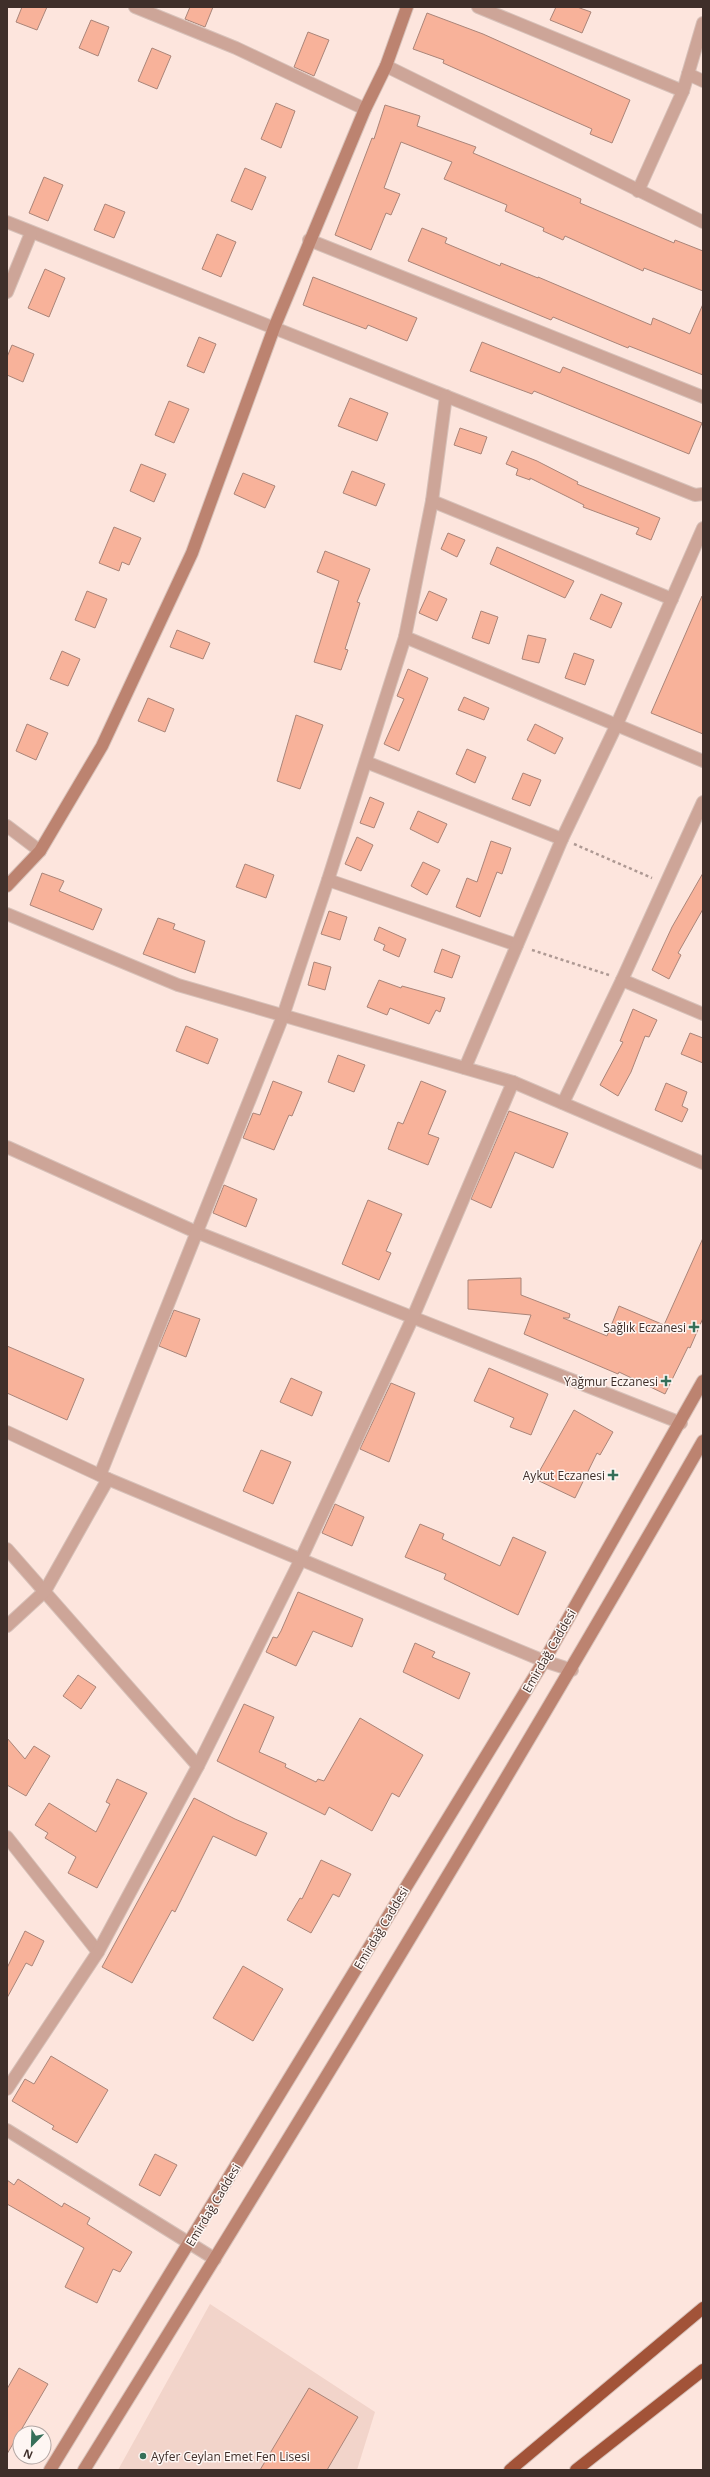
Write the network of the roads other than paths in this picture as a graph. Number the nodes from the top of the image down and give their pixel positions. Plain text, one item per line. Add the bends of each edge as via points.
1 (135, 7) edge
2 (407, 7) edge
3 (478, 7) edge
4 (703, 23) edge
5 (386, 66) junction
6 (688, 74) junction
7 (703, 81) edge
8 (683, 91) junction
9 (365, 109) junction
10 (638, 190) junction
11 (7, 222) edge
12 (703, 222) edge
13 (31, 233) junction
14 (309, 240) junction
15 (7, 292) edge
16 (274, 328) junction
17 (446, 396) junction
18 (703, 397) edge
19 (703, 494) edge
20 (432, 501) junction
21 (703, 528) edge
22 (672, 599) junction
23 (405, 637) junction
24 (618, 724) junction
25 (703, 761) edge
26 (366, 762) junction
27 (703, 802) edge
28 (7, 826) edge
29 (562, 839) junction
30 (40, 851) junction
31 (328, 880) junction
32 (7, 886) edge
33 (7, 914) edge
34 (517, 945) junction
35 (622, 980) junction
36 (703, 1014) edge
37 (283, 1016) junction
38 (465, 1068) junction
39 (513, 1082) junction
40 (563, 1103) junction
41 (7, 1147) edge
42 (703, 1162) edge
43 (196, 1232) junction
44 (413, 1317) junction
45 (703, 1381) edge
46 (681, 1423) junction
47 (7, 1432) edge
48 (703, 1441) edge
49 (104, 1477) junction
50 (7, 1549) edge
51 (301, 1559) junction
52 (45, 1591) junction
53 (7, 1626) edge
54 (544, 1661) junction
55 (572, 1670) junction
56 (198, 1766) junction
57 (7, 1837) edge
58 (98, 1952) junction
59 (7, 2089) edge
60 (7, 2130) edge
61 (189, 2243) junction
62 (215, 2259) junction
63 (703, 2308) edge
64 (703, 2370) edge
65 (50, 2470) edge
66 (84, 2470) edge
67 (510, 2470) edge
68 (576, 2470) edge

1 - 9 street via 236,48
2 - 5 main road
3 - 8 street
4 - 6 street
5 - 9 main road
5 - 10 street
6 - 7 street
6 - 8 street
8 - 10 street
9 - 14 main road
10 - 12 street
11 - 13 street
13 - 15 street
13 - 16 street
14 - 16 main road
14 - 18 street
16 - 17 street
16 - 30 main road via 192,553 102,746
17 - 19 street via 695,495
17 - 20 street
20 - 22 street
20 - 23 street
21 - 22 street
22 - 24 street
23 - 24 street
23 - 26 street
24 - 25 street
24 - 29 street
26 - 29 street
26 - 31 street
27 - 35 street
28 - 30 street
29 - 34 street
30 - 32 main road
31 - 34 street
31 - 37 street
33 - 37 street via 178,985
34 - 38 street
35 - 36 street
35 - 40 street
37 - 38 street
37 - 43 street
38 - 39 street
39 - 40 street
39 - 44 street
40 - 42 street
41 - 43 street
43 - 44 street
43 - 49 street
44 - 46 street
44 - 51 street
45 - 46 main road, Emirdağ Caddesi
46 - 54 main road, Emirdağ Caddesi
47 - 49 street
48 - 55 main road
49 - 51 street
49 - 52 street
50 - 52 street
51 - 54 street
51 - 56 street
52 - 53 street
52 - 56 street
54 - 55 street
54 - 61 main road, Emirdağ Caddesi
55 - 62 main road
56 - 58 street
57 - 58 street
58 - 59 street
60 - 61 street
61 - 62 street
61 - 65 main road, Emirdağ Caddesi
62 - 66 main road
63 - 67 highway
64 - 68 highway

